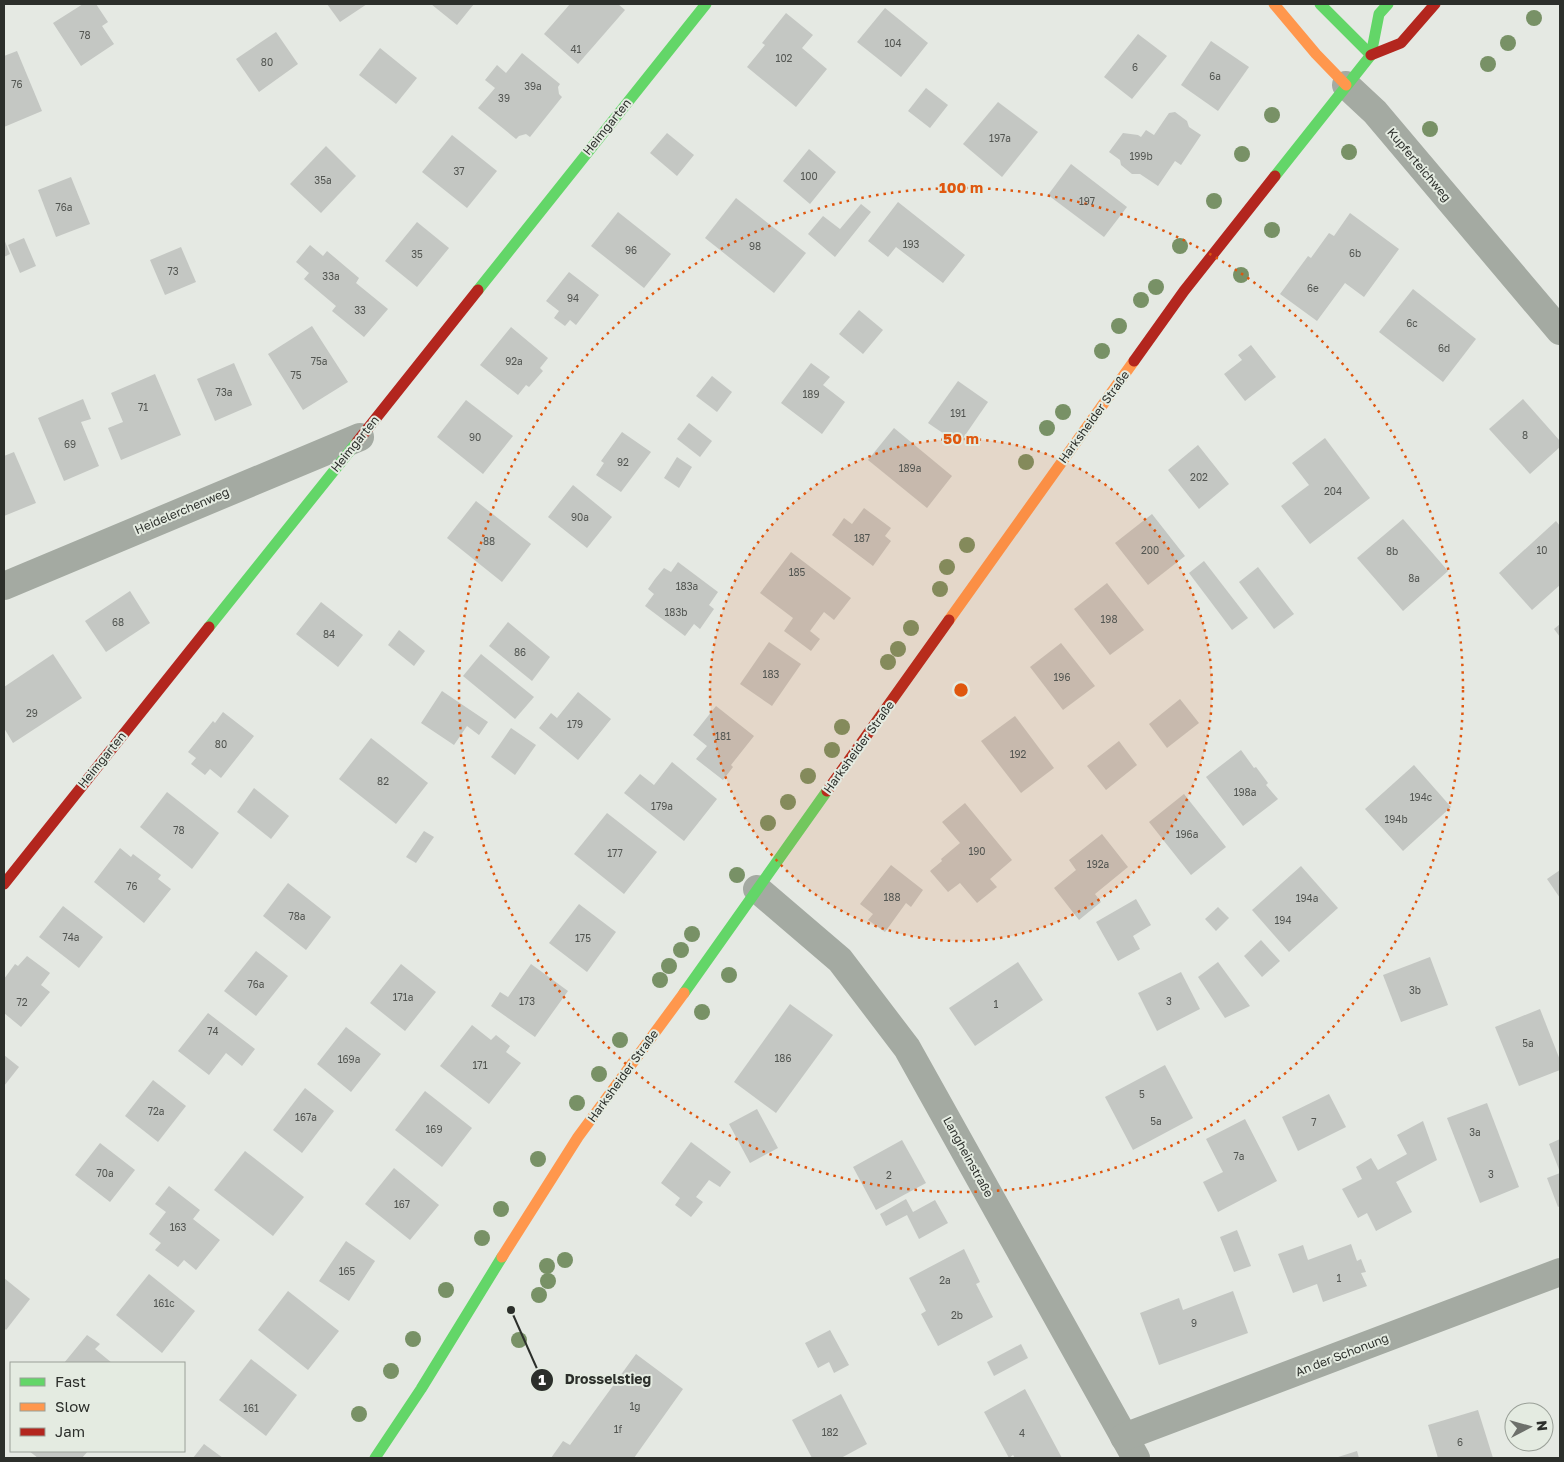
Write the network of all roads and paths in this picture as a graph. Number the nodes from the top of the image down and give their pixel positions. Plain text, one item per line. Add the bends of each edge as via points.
1 (706, 4) edge
2 (1274, 4) edge
3 (1320, 4) edge
4 (1388, 4) edge
5 (1435, 4) edge
6 (1371, 55) junction
7 (1346, 85) junction
8 (1560, 331) edge
9 (360, 437) junction
10 (4, 586) edge
11 (4, 884) edge
12 (757, 889) junction
13 (1560, 1272) edge
14 (1130, 1448) edge
15 (375, 1458) edge

1 - 9 main road, Heimgarten
2 - 7 main road, Kupferteichweg
3 - 6 main road
4 - 6 main road, Harksheider Straße via 1379,14
5 - 6 main road via 1402,44
6 - 7 main road, Harksheider Straße
7 - 8 street, Kupferteichweg via 1375,112
7 - 12 main road, Harksheider Straße via 1184,291
9 - 10 street, Heidelerchenweg
9 - 11 main road, Heimgarten
12 - 14 street, Langheinstraße via 840,960 907,1048
12 - 15 main road, Harksheider Straße via 578,1137
13 - 14 street, An der Schonung

